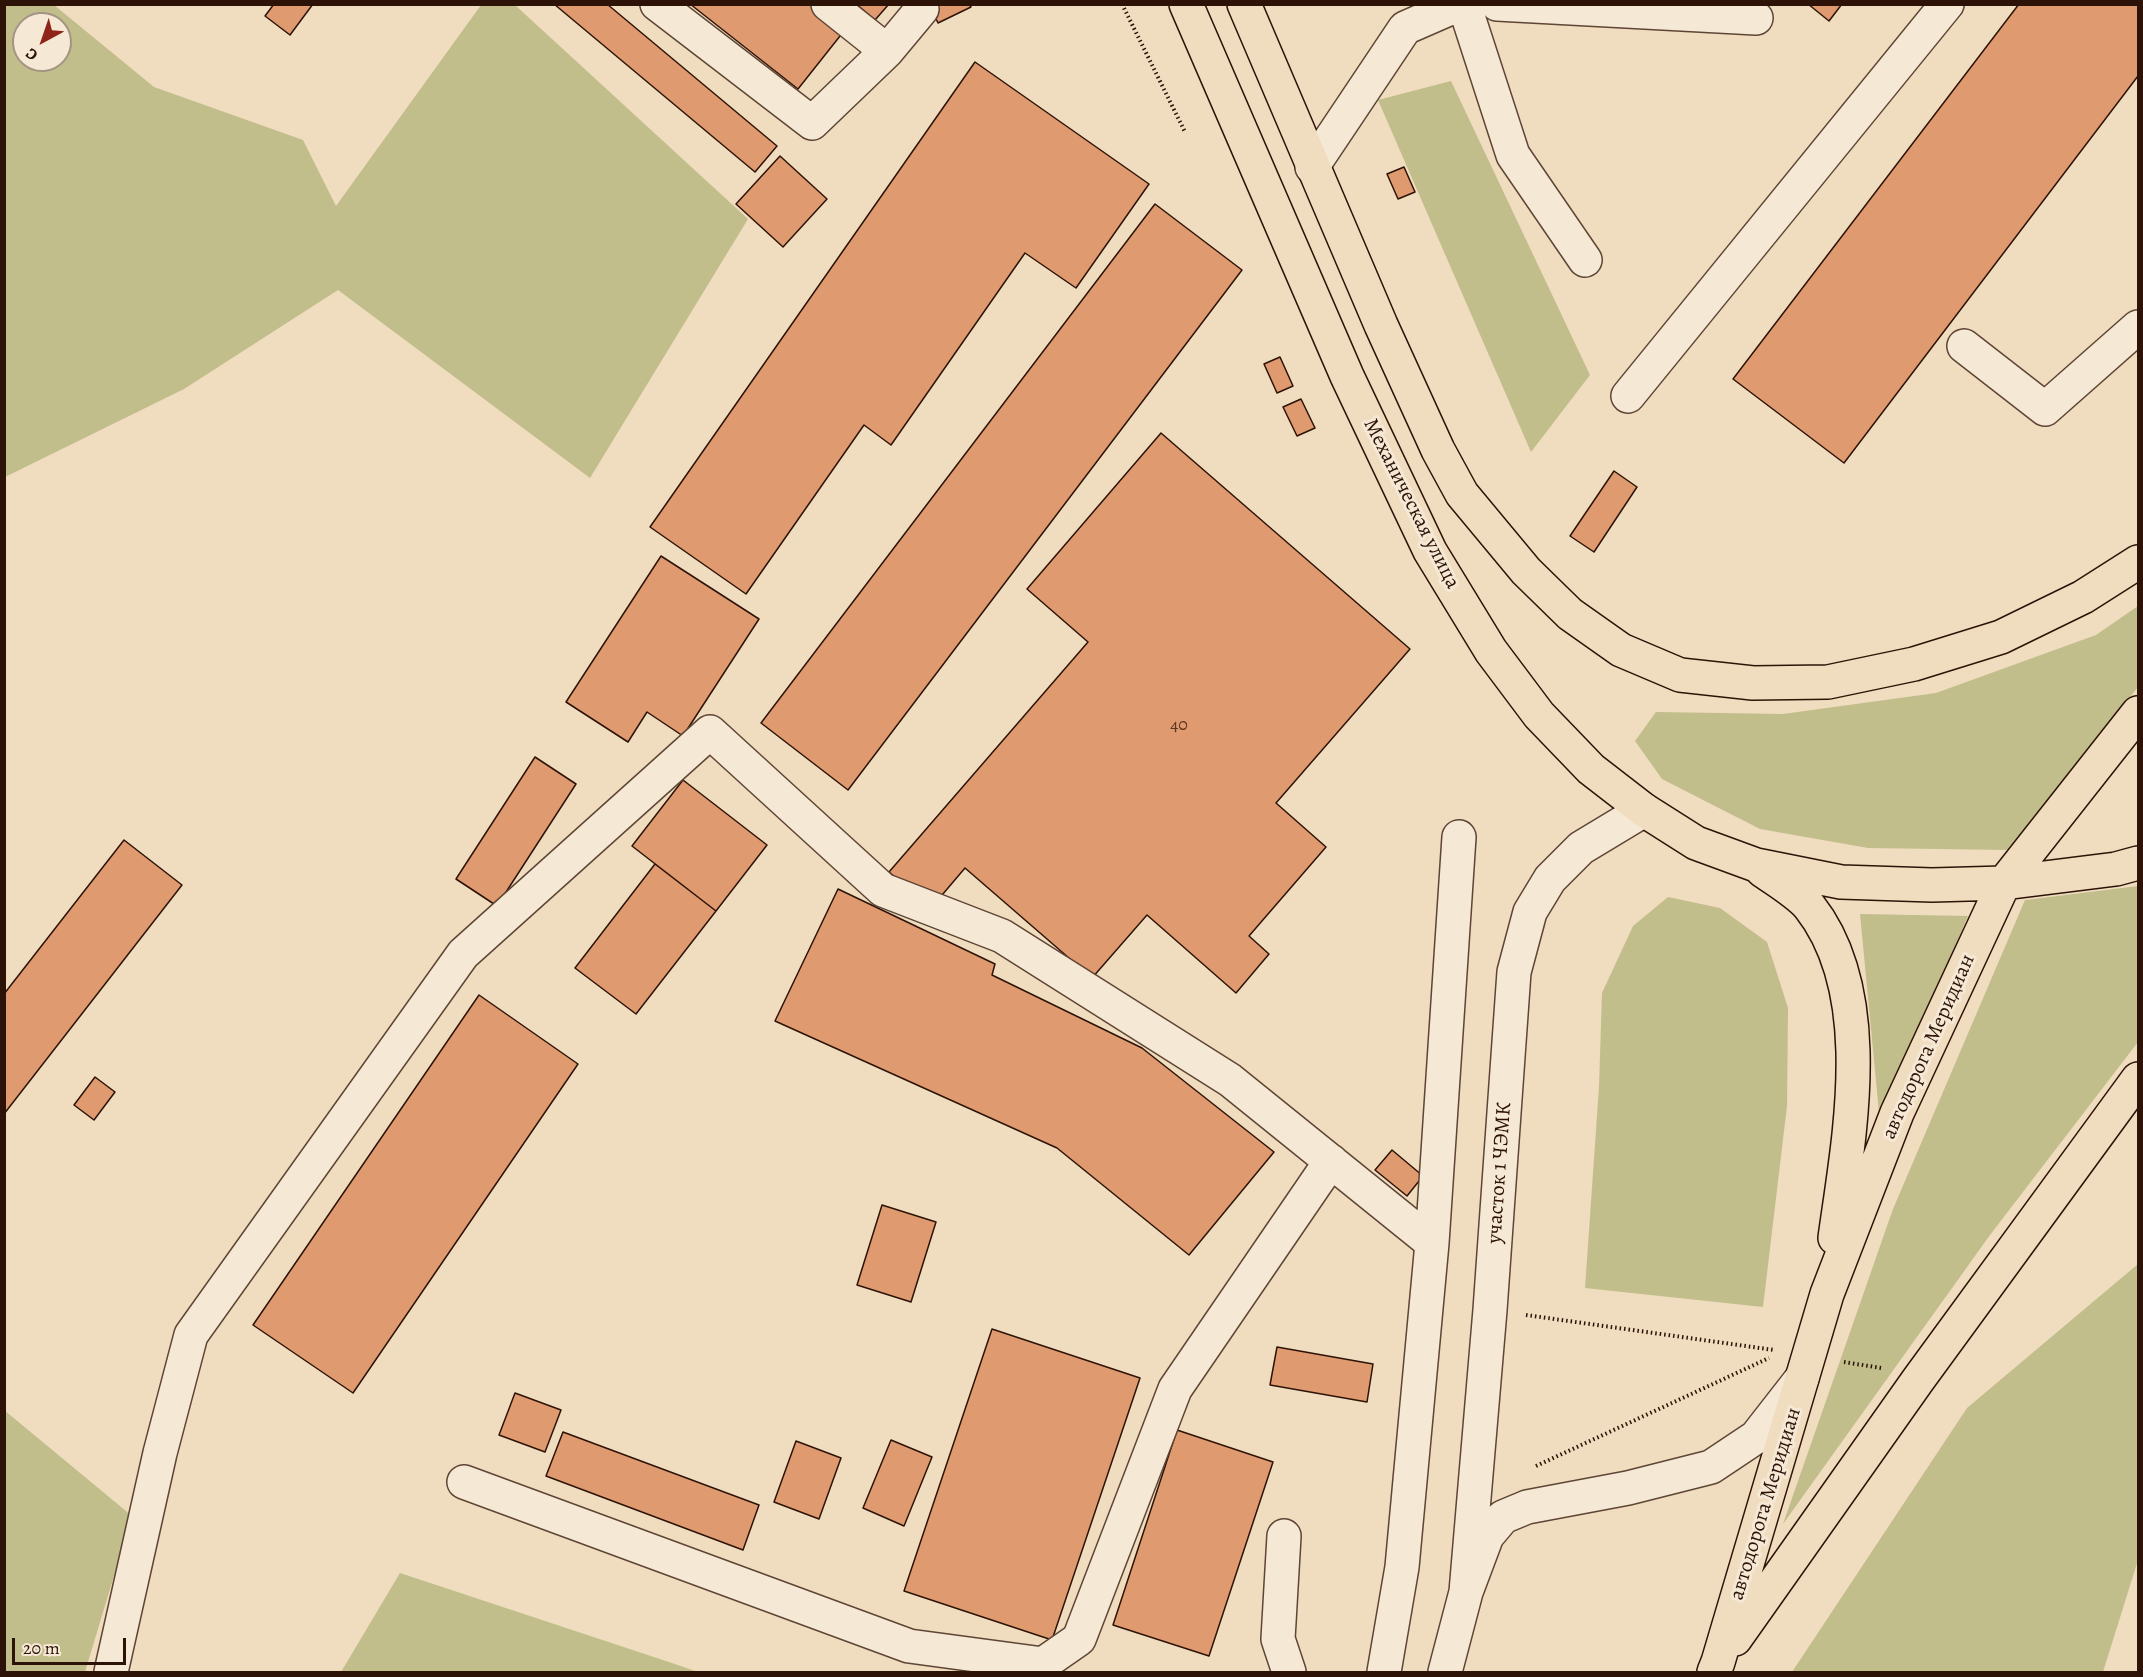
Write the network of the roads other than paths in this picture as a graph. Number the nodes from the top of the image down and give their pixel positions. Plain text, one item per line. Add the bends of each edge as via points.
1 (657, 4) edge
2 (828, 4) edge
3 (919, 4) edge
4 (1186, 4) edge
5 (1244, 4) edge
6 (1462, 4) edge
7 (1497, 4) edge
8 (1947, 4) edge
9 (1403, 16) edge
10 (1756, 18) dead end
11 (887, 51) junction
12 (1312, 167) junction
13 (1585, 260) dead end
14 (2139, 327) edge
15 (1964, 346) dead end
16 (1628, 396) dead end
17 (2139, 562) edge
18 (2139, 713) edge
19 (1644, 810) junction
20 (1460, 837) dead end
21 (2139, 863) edge
22 (1756, 865) junction
23 (2004, 883) junction
24 (2139, 1079) edge
25 (1331, 1161) junction
26 (1432, 1243) junction
27 (1827, 1294) junction
28 (1807, 1366) junction
29 (464, 1482) dead end
30 (1284, 1536) dead end
31 (1466, 1592) junction
32 (1716, 1667) edge
33 (111, 1672) edge
34 (1289, 1672) edge
35 (1384, 1672) edge
36 (1444, 1672) edge

1 - 11 street via 812,123
2 - 11 street
3 - 11 street via 922,9
4 - 19 main road, Механическая улица via 1347,376 1430,552 1491,651 1539,715 1592,769
5 - 12 main road
6 - 9 street
6 - 13 street via 1513,155
7 - 10 street
8 - 16 street
9 - 12 street
12 - 17 main road via 1438,450 1462,494 1526,571 1570,614 1621,650 1680,675 1753,684 1828,681 1914,664 2001,637 2083,597
14 - 15 street via 2045,409
18 - 23 main road, автодорога Меридиан
19 - 22 main road, Механическая улица via 1696,843
19 - 31 street, участок 1 ЧЭМК via 1581,848 1550,879 1530,912 1514,972
20 - 26 street
21 - 23 main road, Механическая улица
22 - 23 main road, Механическая улица via 1841,882
22 - 27 main road via 1808,905 1836,952 1852,1021 1852,1118
23 - 27 main road, автодорога Меридиан via 1897,1113
24 - 32 main road, автодорога Меридиан via 1917,1380
25 - 26 street
25 - 29 street via 1175,1389 1079,1639 1042,1664 909,1646
25 - 33 street via 1230,1080 1002,936 883,890 710,732 463,954 191,1335
26 - 35 street via 1402,1567
27 - 28 main road, автодорога Меридиан
28 - 31 street, участок 1 ЧЭМК via 1756,1437 1711,1467 1527,1507 1503,1517 1487,1536
28 - 32 main road, автодорога Меридиан
30 - 34 street via 1278,1639
31 - 36 street, участок 1 ЧЭМК

